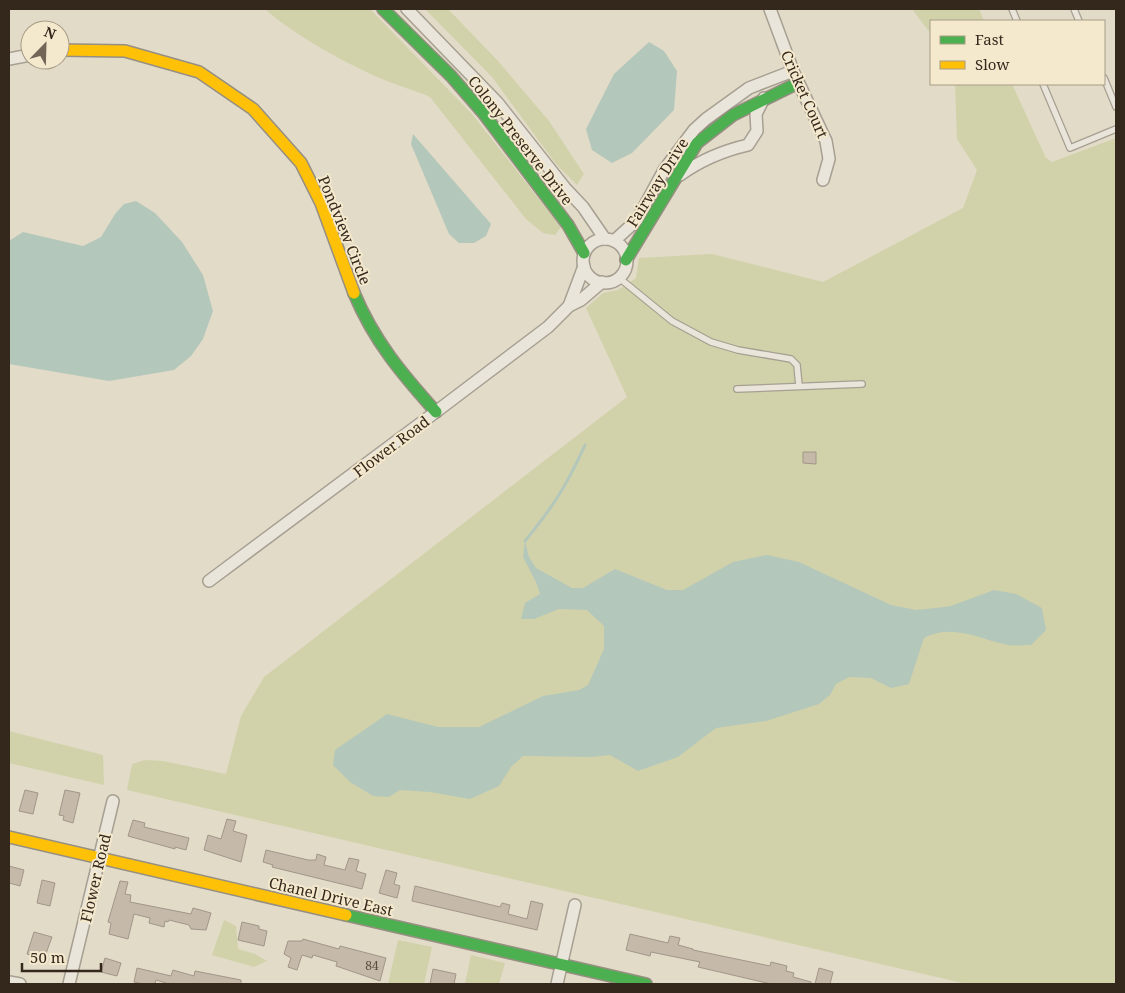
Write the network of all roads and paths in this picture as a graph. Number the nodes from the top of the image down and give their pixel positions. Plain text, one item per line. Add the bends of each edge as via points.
1 (383, 9) edge
2 (407, 9) edge
3 (770, 9) edge
4 (70, 50) edge
5 (793, 71) junction
6 (1105, 80) edge
7 (798, 83) junction
8 (1043, 85) edge
9 (737, 97) junction
10 (764, 97) junction
11 (744, 107) junction
12 (1116, 107) edge
13 (756, 114) junction
14 (1116, 129) edge
15 (676, 178) junction
16 (824, 180) dead end
17 (609, 240) junction
18 (584, 253) junction
19 (626, 260) junction
20 (584, 266) junction
21 (618, 277) junction
22 (602, 282) junction
23 (569, 306) junction
24 (862, 384) dead end
25 (799, 386) junction
26 (737, 389) dead end
27 (436, 412) junction
28 (209, 581) dead end
29 (113, 801) dead end
30 (9, 838) edge
31 (100, 858) junction
32 (575, 905) dead end
33 (561, 965) junction
34 (9, 982) edge
35 (20, 984) edge
36 (69, 984) edge
37 (557, 984) edge
38 (646, 984) edge

1 - 18 street, Colony Preserve Drive via 479,108 568,225
2 - 17 street, Colony Preserve Drive via 497,102
3 - 5 street, Cricket Court
4 - 27 street, Pondview Circle via 125,50 199,72 253,109 302,163 321,203 366,324 404,376
5 - 7 street, Cricket Court
5 - 9 street, Fairway Drive via 749,88
6 - 12 lane
7 - 10 street, Fairway Drive
7 - 16 street, Cricket Court via 826,141 829,159
8 - 14 lane via 1070,148
9 - 11 street
9 - 17 street, Fairway Drive via 706,119 684,141 637,220
10 - 11 street, Fairway Drive
10 - 13 street
11 - 13 street
11 - 15 street, Fairway Drive via 697,144
13 - 15 street via 757,131 748,145 725,150 697,163
15 - 19 street, Fairway Drive
17 - 18 street via 593,243
17 - 19 street via 623,250
18 - 20 street
19 - 21 street via 624,271
20 - 22 street via 590,277
20 - 23 street, Flower Road
21 - 22 street via 611,282
21 - 25 lane via 672,320 711,342 791,359 797,365
22 - 23 street, Flower Road
23 - 27 street, Flower Road via 548,327
24 - 25 lane
25 - 26 lane
27 - 28 street, Flower Road
29 - 31 street, Flower Road
30 - 31 street, Chanel Drive East
31 - 33 street, Chanel Drive East
31 - 36 street, Flower Road
32 - 33 street
33 - 37 street
33 - 38 street, Chanel Drive East
34 - 35 street

